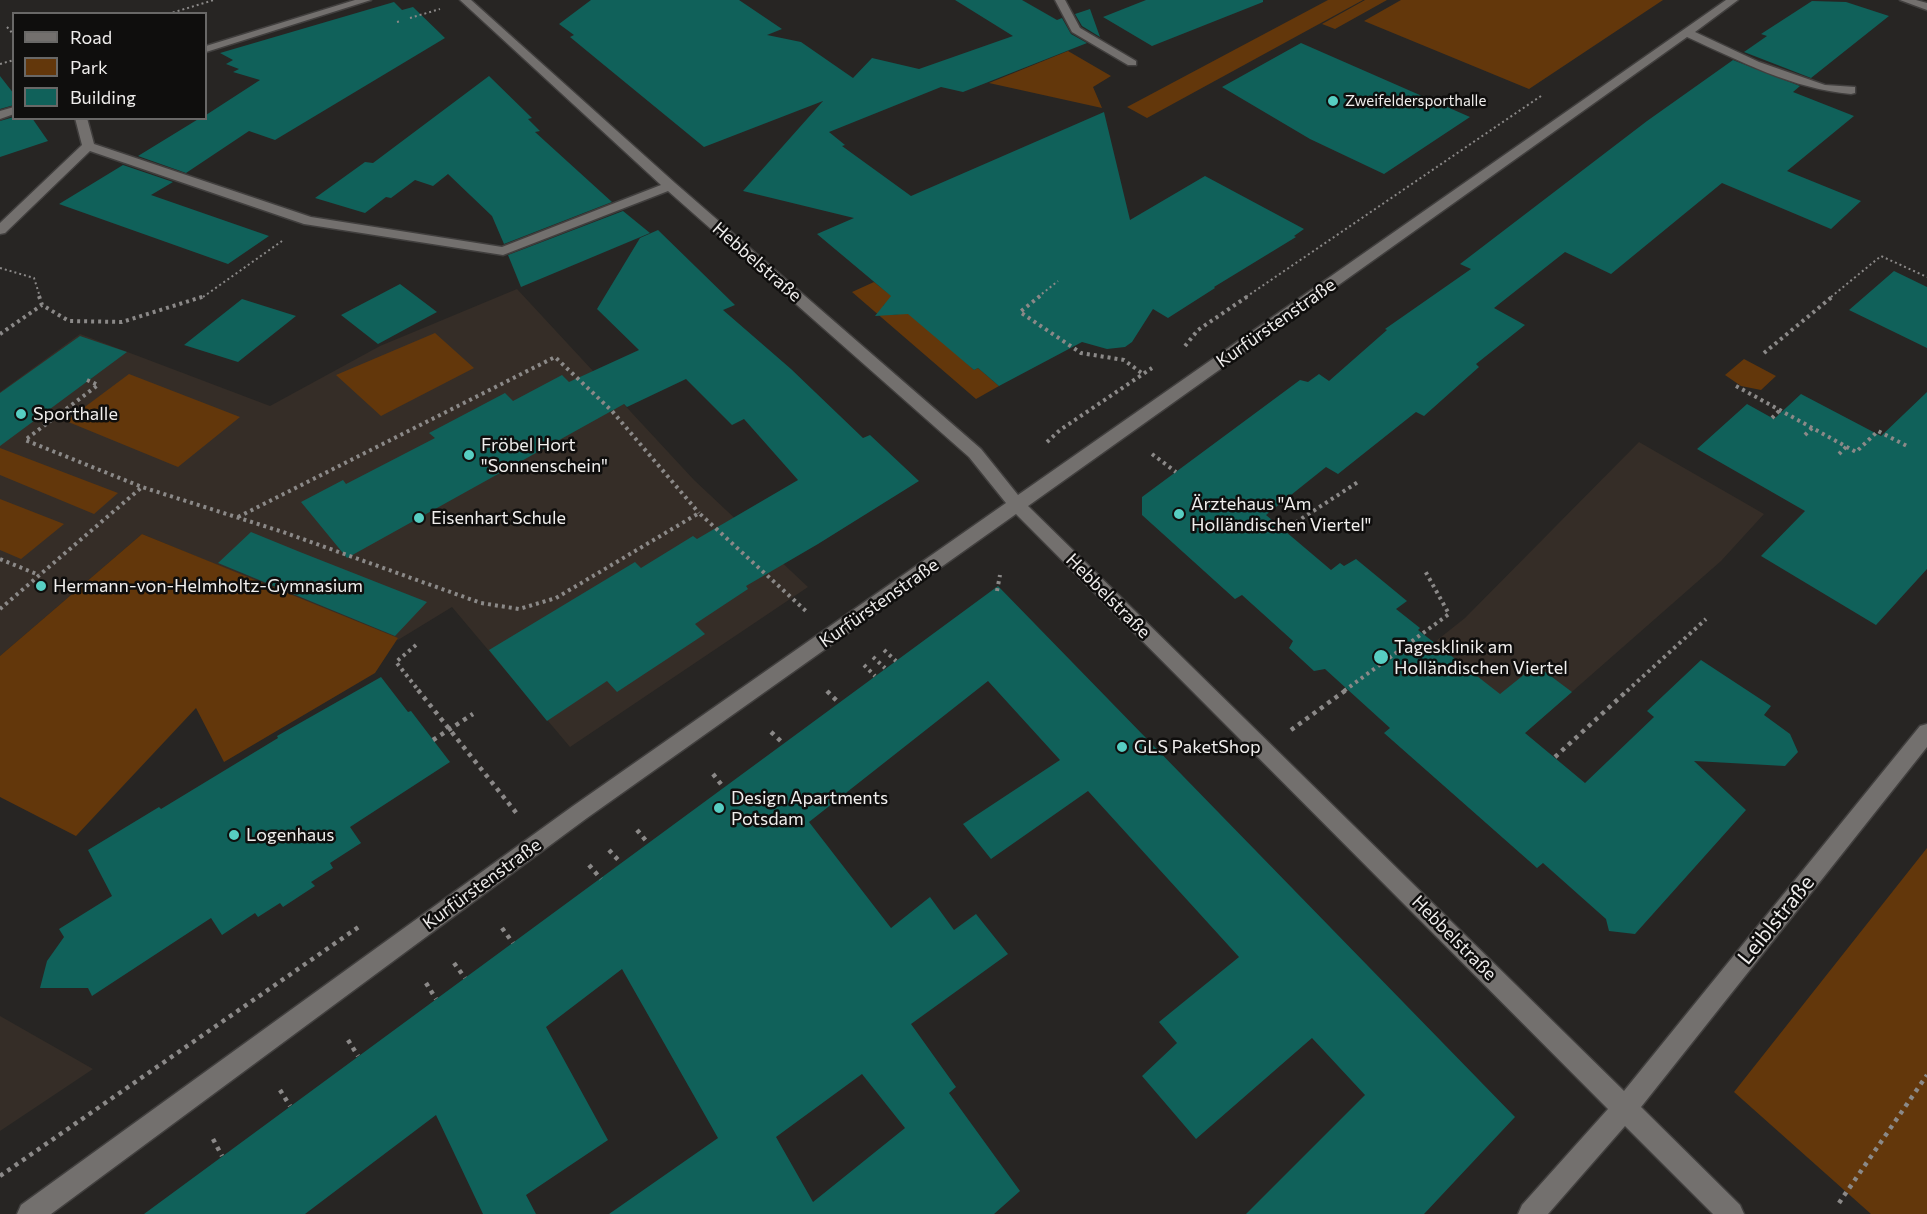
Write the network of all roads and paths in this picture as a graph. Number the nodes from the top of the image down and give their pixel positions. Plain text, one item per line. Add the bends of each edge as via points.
1 (214, 0) edge
2 (366, 0) edge
3 (465, 0) edge
4 (1060, 0) edge
5 (1733, 0) edge
6 (1905, 0) edge
7 (1927, 7) edge
8 (175, 12) edge
9 (7, 27) dead end
10 (12, 33) edge
11 (1687, 33) junction
12 (207, 49) edge
13 (1132, 63) dead end
14 (1851, 90) dead end
15 (1543, 94) dead end
16 (82, 120) edge
17 (88, 146) junction
18 (670, 186) junction
19 (309, 222) junction
20 (0, 230) edge
21 (0, 268) edge
22 (1927, 277) edge
23 (1058, 281) dead end
24 (42, 305) junction
25 (0, 334) edge
26 (1181, 351) dead end
27 (1764, 353) dead end
28 (1152, 368) dead end
29 (1143, 374) junction
30 (87, 380) dead end
31 (1736, 386) dead end
32 (1780, 410) junction
33 (1772, 418) dead end
34 (1812, 428) junction
35 (1805, 435) dead end
36 (1044, 444) dead end
37 (1846, 446) junction
38 (1907, 446) dead end
39 (1152, 454) dead end
40 (1839, 454) dead end
41 (1176, 472) dead end
42 (1358, 482) dead end
43 (142, 487) junction
44 (1017, 505) junction
45 (699, 513) junction
46 (238, 517) junction
47 (1284, 530) dead end
48 (0, 559) edge
49 (1424, 569) dead end
50 (39, 575) junction
51 (1000, 575) dead end
52 (997, 591) dead end
53 (0, 609) edge
54 (809, 613) dead end
55 (1706, 618) dead end
56 (416, 645) dead end
57 (884, 650) dead end
58 (873, 657) dead end
59 (896, 660) dead end
60 (864, 665) dead end
61 (885, 668) dead end
62 (875, 676) dead end
63 (827, 691) dead end
64 (839, 703) dead end
65 (473, 714) dead end
66 (450, 729) junction
67 (771, 732) dead end
68 (1927, 732) edge
69 (433, 740) dead end
70 (783, 744) dead end
71 (1263, 749) junction
72 (1555, 758) dead end
73 (713, 774) dead end
74 (724, 788) dead end
75 (519, 816) dead end
76 (637, 830) dead end
77 (648, 843) dead end
78 (609, 850) dead end
79 (621, 863) dead end
80 (589, 865) dead end
81 (601, 879) dead end
82 (502, 928) dead end
83 (513, 943) dead end
84 (454, 963) dead end
85 (465, 978) dead end
86 (426, 984) dead end
87 (436, 999) dead end
88 (348, 1040) dead end
89 (358, 1056) dead end
90 (1927, 1075) edge
91 (280, 1090) dead end
92 (290, 1106) dead end
93 (1625, 1108) junction
94 (213, 1139) dead end
95 (222, 1156) dead end
96 (1839, 1203) dead end
97 (30, 1214) edge
98 (1531, 1214) edge
99 (1731, 1214) edge

1 - 8 path
2 - 12 street
3 - 18 street, Hebbelstraße
4 - 13 street via 1076,30
5 - 11 street, Kurfürstenstraße
6 - 7 street
9 - 10 path
11 - 14 street via 1755,64 1823,88
11 - 44 street, Kurfürstenstraße
15 - 26 path via 1198,330
16 - 17 street
17 - 19 street
17 - 20 street
18 - 19 street via 502,251
18 - 44 street, Hebbelstraße via 975,453
19 - 24 path via 201,299 122,322 69,321
21 - 24 path via 34,278
22 - 27 path via 1881,256
23 - 29 path via 1020,312 1081,353 1124,360
24 - 25 path
28 - 29 path
29 - 36 path
30 - 43 path via 98,385 26,440
31 - 32 path
32 - 33 path
32 - 34 path
34 - 35 path
34 - 37 path
37 - 38 path via 1856,452 1878,431
37 - 40 path
39 - 41 path
42 - 47 path
43 - 46 path
43 - 50 path
44 - 71 street, Hebbelstraße
44 - 97 street, Kurfürstenstraße via 580,812
45 - 46 path via 556,598 519,609 481,603
45 - 46 path via 612,411 555,357
45 - 54 path
48 - 50 path
49 - 71 path via 1449,614
50 - 53 path
51 - 52 path
55 - 72 path
56 - 66 path via 396,662
57 - 59 path
58 - 61 path
60 - 62 path
63 - 64 path
65 - 66 path
66 - 69 path
66 - 75 path
67 - 70 path
68 - 93 street, Leiblstraße
71 - 93 street, Hebbelstraße
73 - 74 path
76 - 77 path
78 - 79 path
80 - 81 path
82 - 83 path
84 - 85 path
86 - 87 path
88 - 89 path
90 - 96 path
91 - 92 path
93 - 98 street, Leiblstraße
93 - 99 street, Hebbelstraße
94 - 95 path

